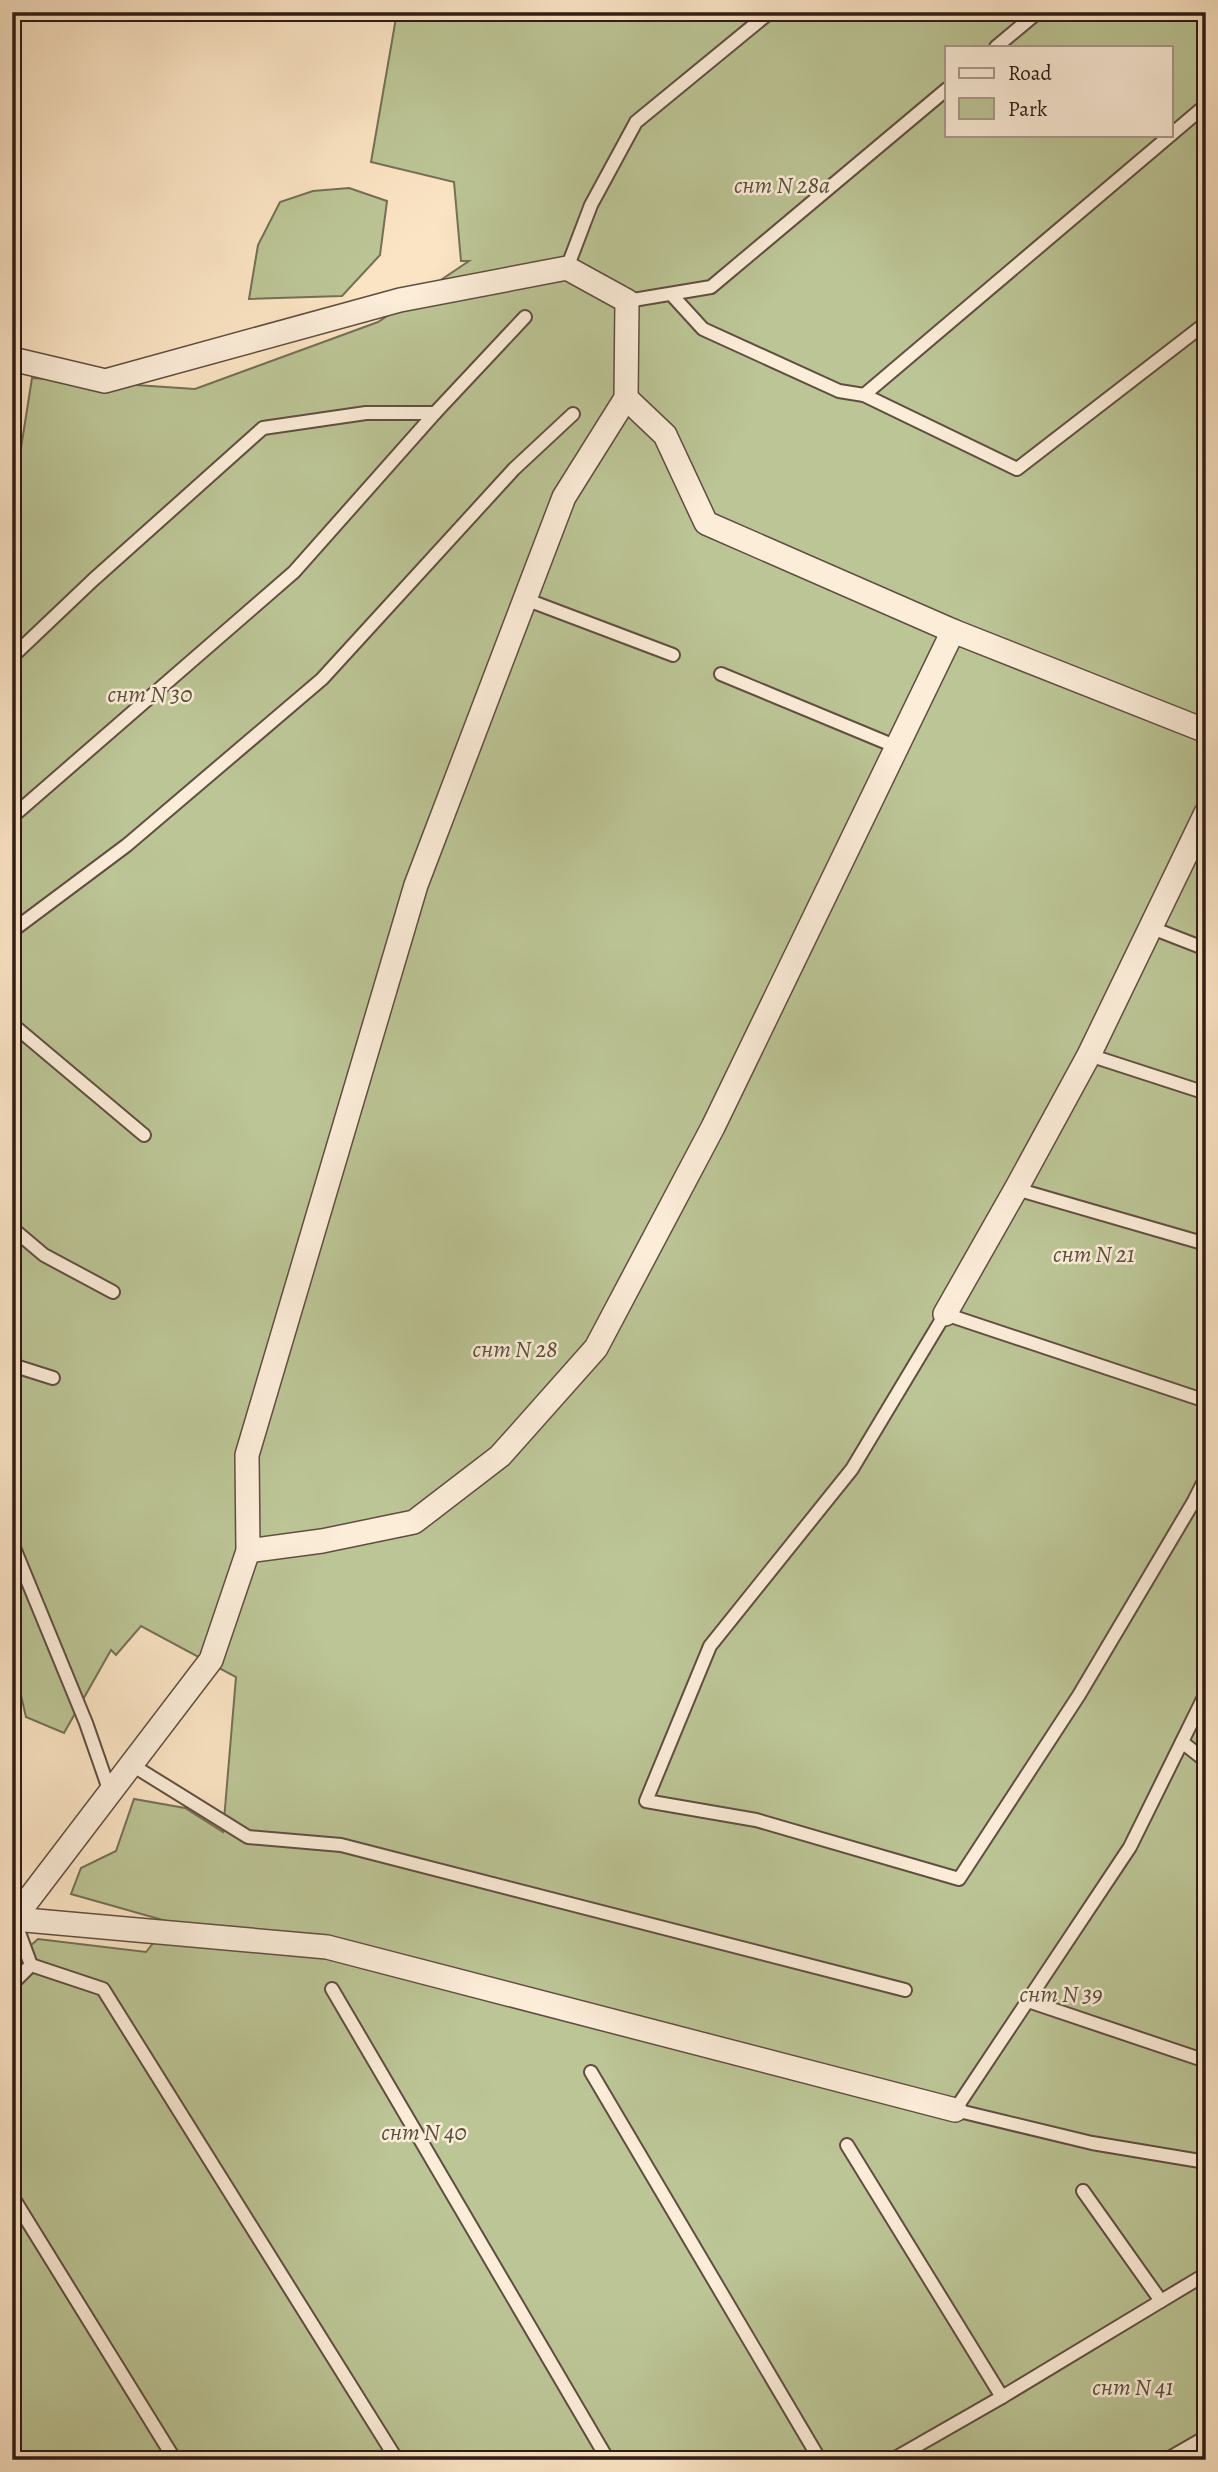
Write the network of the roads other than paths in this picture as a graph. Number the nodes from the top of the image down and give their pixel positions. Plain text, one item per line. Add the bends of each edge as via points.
1 (770, 12) edge
2 (1038, 12) edge
3 (997, 46) edge
4 (945, 91) edge
5 (1206, 105) edge
6 (1172, 134) edge
7 (1169, 136) edge
8 (567, 268) junction
9 (671, 294) junction
10 (627, 301) junction
11 (525, 317) dead end
12 (1206, 323) edge
13 (12, 359) edge
14 (864, 395) junction
15 (626, 398) junction
16 (435, 413) junction
17 (573, 414) dead end
18 (525, 599) junction
19 (953, 631) junction
20 (673, 655) dead end
21 (12, 657) edge
22 (721, 674) dead end
23 (1206, 731) edge
24 (897, 747) junction
25 (1206, 813) edge
26 (12, 817) edge
27 (1152, 928) junction
28 (12, 931) edge
29 (1206, 949) edge
30 (12, 1024) edge
31 (1089, 1055) junction
32 (1206, 1093) edge
33 (144, 1135) dead end
34 (1016, 1189) junction
35 (12, 1228) edge
36 (1206, 1244) edge
37 (113, 1292) dead end
38 (945, 1314) junction
39 (12, 1365) edge
40 (52, 1378) dead end
41 (1206, 1401) edge
42 (1206, 1477) edge
43 (12, 1543) edge
44 (248, 1551) junction
45 (1206, 1693) edge
46 (1182, 1742) junction
47 (1206, 1761) edge
48 (132, 1765) junction
49 (111, 1793) junction
50 (13, 1920) edge
51 (32, 1965) junction
52 (12, 1984) edge
53 (332, 1989) dead end
54 (905, 1990) dead end
55 (1028, 2001) junction
56 (1206, 2061) edge
57 (591, 2072) dead end
58 (955, 2110) junction
59 (847, 2145) dead end
60 (1206, 2162) edge
61 (1083, 2190) dead end
62 (12, 2196) edge
63 (1206, 2274) edge
64 (1161, 2301) junction
65 (1002, 2397) junction
66 (1206, 2437) edge
67 (175, 2460) edge
68 (397, 2460) edge
69 (608, 2460) edge
70 (820, 2460) edge
71 (892, 2460) edge
72 (1166, 2460) edge

1 - 8 lane via 636,122 591,205
2 - 3 lane
4 - 9 lane via 711,287
5 - 6 lane
7 - 14 lane
8 - 10 street
8 - 13 street via 400,300 105,381
9 - 10 lane
9 - 14 lane via 703,329 839,391
10 - 15 street
11 - 16 lane
12 - 14 lane via 1017,469
15 - 18 street via 564,497
15 - 19 street via 665,435 706,523
16 - 21 lane via 366,413 263,428
16 - 26 lane via 294,572
17 - 28 lane via 513,469 322,679 127,845
18 - 20 lane
18 - 44 street via 416,885 247,1455
19 - 23 street
19 - 24 street
22 - 24 lane
24 - 44 street via 713,1127 596,1348 500,1456 414,1522
25 - 27 street
27 - 29 lane
27 - 31 street
30 - 33 lane
31 - 32 lane
31 - 34 street
34 - 36 lane
34 - 38 street
35 - 37 lane via 44,1255
38 - 41 lane
38 - 42 lane via 852,1469 710,1646 646,1801 757,1821 959,1879 1079,1695
39 - 40 lane
43 - 49 lane
44 - 48 street via 211,1660
45 - 46 lane
46 - 47 lane
46 - 55 lane via 1130,1847
48 - 49 street
48 - 54 lane via 248,1837 341,1845
49 - 50 street
50 - 51 lane
50 - 58 street via 327,1947
51 - 52 lane
51 - 68 lane via 103,1989
53 - 69 lane
55 - 56 lane
55 - 58 lane
57 - 70 lane
58 - 60 lane via 1091,2143
59 - 65 lane
61 - 64 lane
62 - 67 lane
63 - 64 lane
64 - 65 lane
65 - 71 lane
66 - 72 lane

